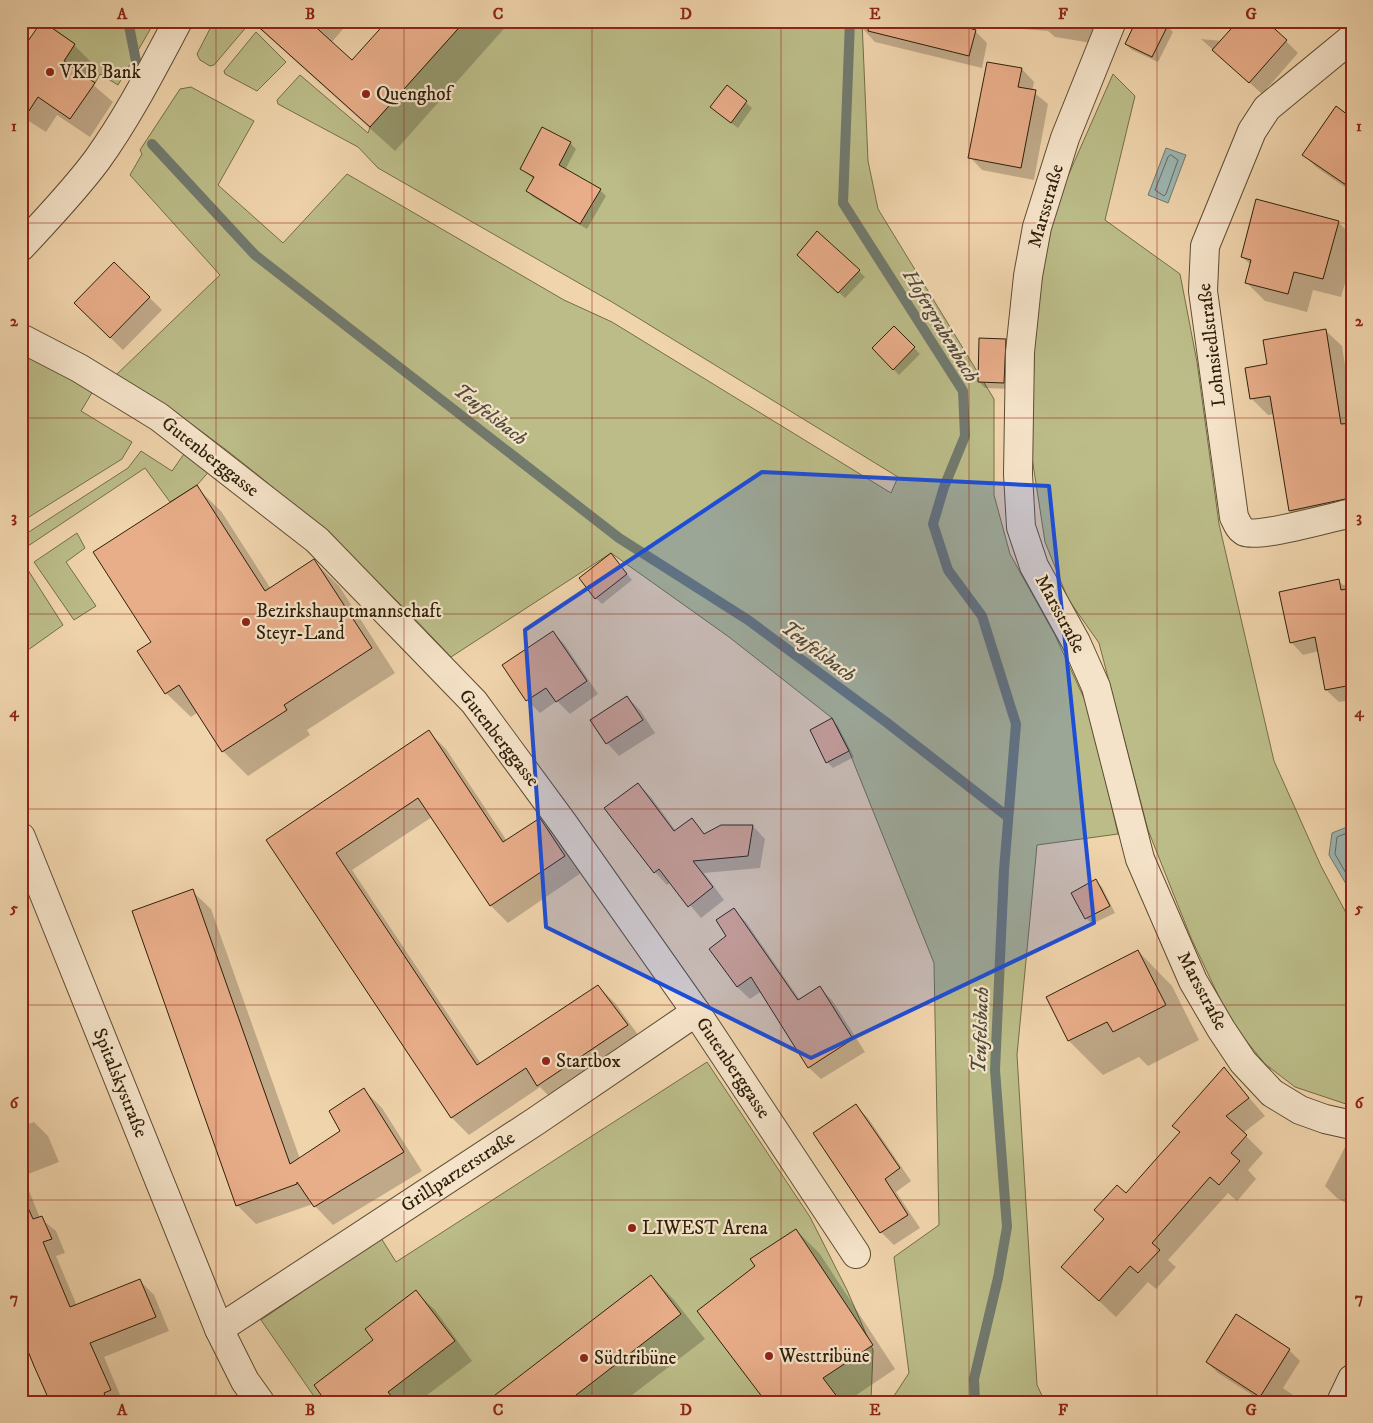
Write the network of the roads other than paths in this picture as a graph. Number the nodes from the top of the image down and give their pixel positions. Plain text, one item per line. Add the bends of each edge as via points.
1 (178, 21) edge
2 (1112, 21) edge
3 (1352, 38) edge
4 (21, 247) edge
5 (21, 338) edge
6 (1352, 513) edge
7 (21, 838) edge
8 (696, 1012) junction
9 (1352, 1125) edge
10 (856, 1254) dead end
11 (219, 1329) junction
12 (1352, 1379) edge
13 (260, 1402) edge
14 (1341, 1402) edge

1 - 4 street via 118,129 96,161
2 - 9 street, Marsstraße via 1065,138 1037,227 1028,276 1020,352 1018,474 1021,527 1034,566 1076,642 1096,687 1140,859 1193,981 1243,1062 1272,1093 1300,1110
3 - 6 street, Lohnsiedlstraße via 1267,108 1252,131 1205,246 1203,291 1234,517 1240,528 1248,533 1266,532
5 - 8 street, Gutenberggasse via 79,368 159,417 318,540 474,702
7 - 11 street, Spitalskystraße
8 - 10 street, Gutenberggasse
8 - 11 street, Grillparzerstraße
11 - 13 street, Spitalskystraße via 245,1382
12 - 14 street

